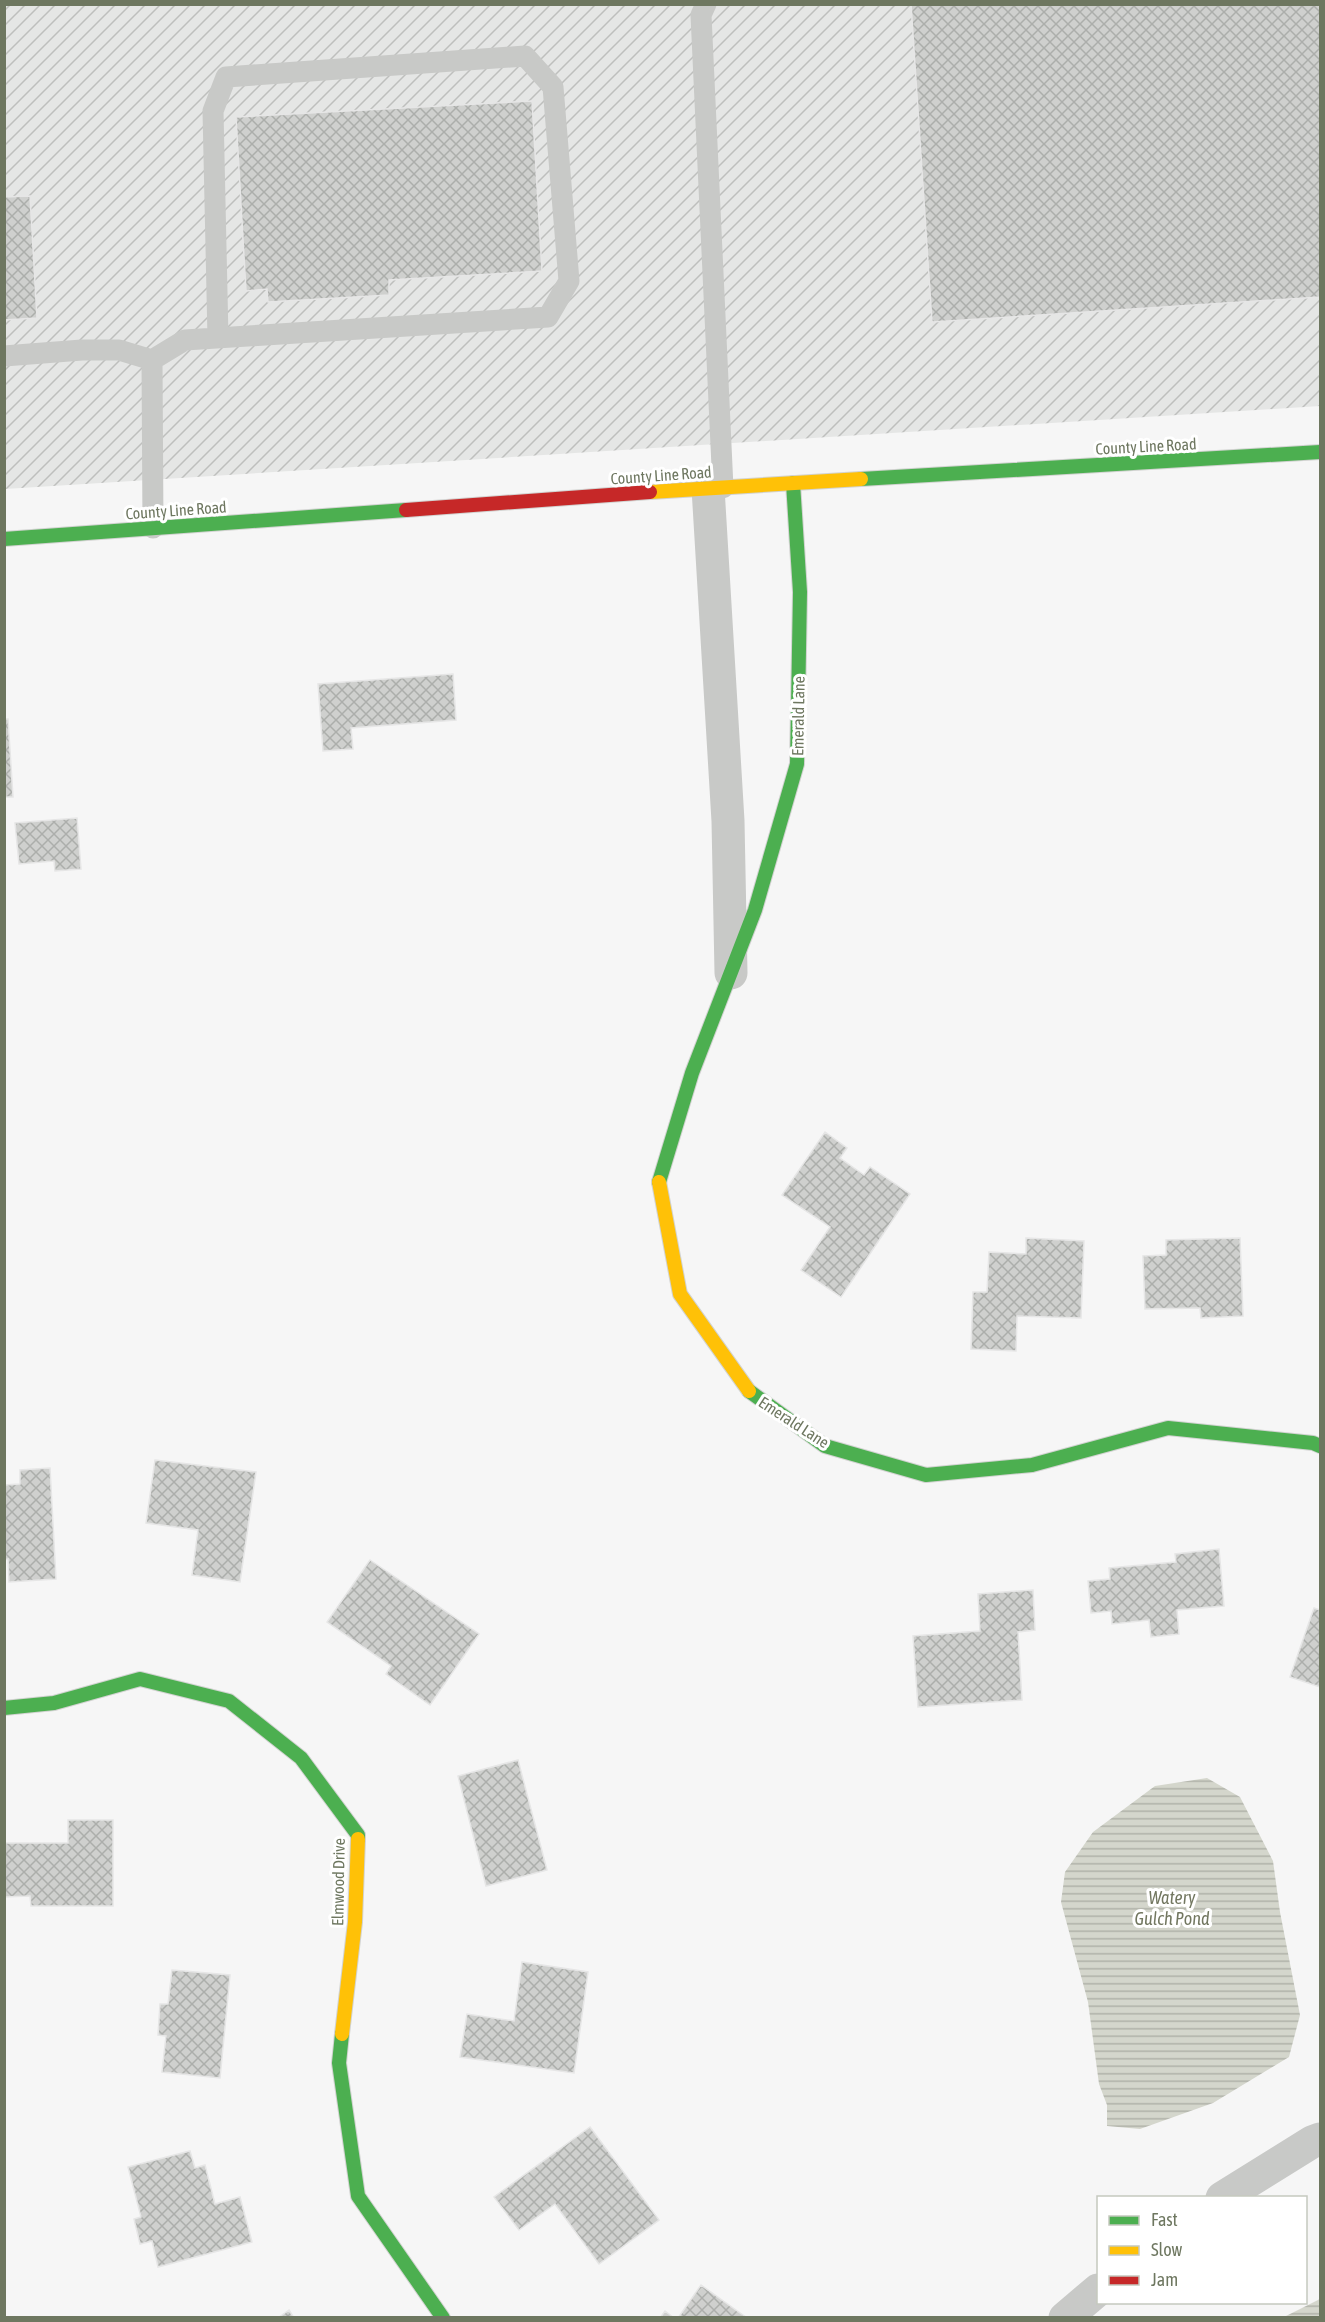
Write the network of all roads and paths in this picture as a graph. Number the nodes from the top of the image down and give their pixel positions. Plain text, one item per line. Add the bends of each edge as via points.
1 (706, 4) edge
2 (218, 338) junction
3 (4, 356) edge
4 (152, 360) junction
5 (1320, 452) edge
6 (793, 483) junction
7 (715, 488) junction
8 (153, 528) junction
9 (4, 539) edge
10 (731, 974) junction
11 (1320, 1446) edge
12 (4, 1708) edge
13 (1320, 2139) edge
14 (1225, 2196) edge
15 (1097, 2291) edge
16 (443, 2318) edge
17 (1065, 2318) edge

1 - 7 lane via 702,15
2 - 2 lane via 548,317 569,281 553,87 525,56 226,77 213,111
2 - 4 lane via 185,340
3 - 4 lane via 119,350
4 - 8 lane
5 - 6 street, County Line Road
6 - 7 street, County Line Road
6 - 10 street, Emerald Lane via 800,592 797,764 756,910
7 - 8 street, County Line Road
7 - 10 street, Emerald Lane
8 - 9 street, County Line Road
10 - 11 street, Emerald Lane via 692,1073 659,1181 680,1294 750,1392 825,1446 926,1475 1032,1465 1168,1428
12 - 16 street, Elmwood Drive via 54,1703 140,1679 229,1701 301,1758 358,1835 355,1922 339,2063 358,2196
13 - 14 street
15 - 17 street

